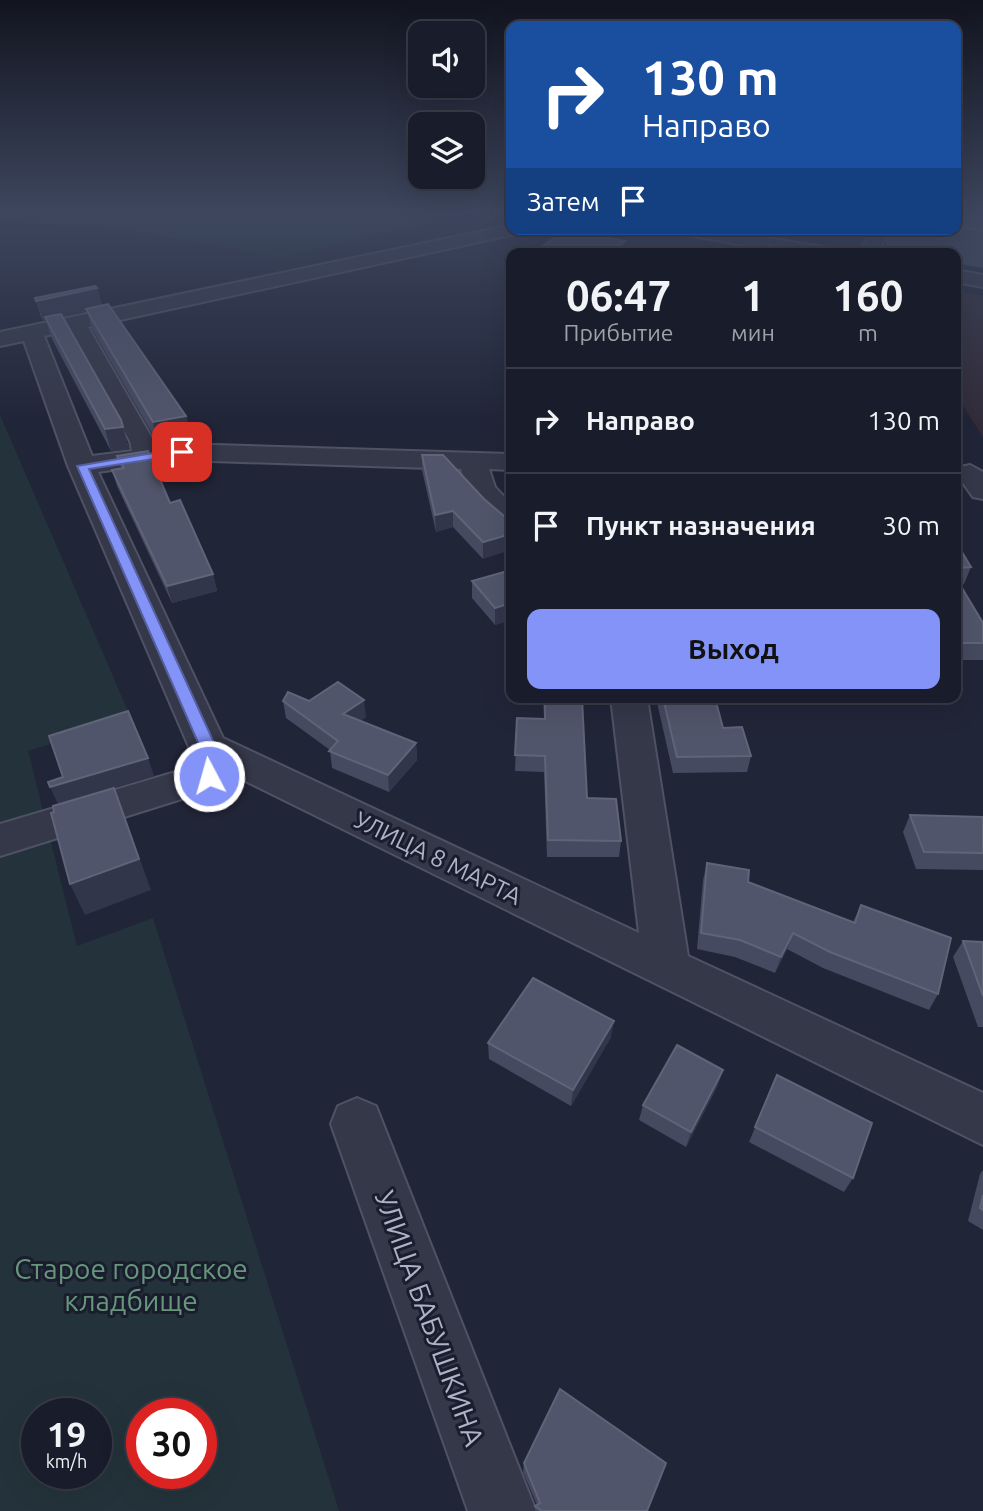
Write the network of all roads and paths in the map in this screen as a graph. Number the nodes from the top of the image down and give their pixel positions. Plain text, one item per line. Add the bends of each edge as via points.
1 (277, 281) edge
2 (75, 324) junction
3 (32, 333) junction
4 (0, 339) edge
5 (146, 457) junction
6 (474, 460) junction
7 (506, 462) edge
8 (82, 466) junction
9 (506, 515) edge
10 (630, 703) edge
11 (209, 761) junction
12 (0, 840) edge
13 (667, 970) junction
14 (983, 1120) edge
15 (358, 1124) dead end
16 (502, 1511) edge

1 - 2 street
2 - 3 street
2 - 5 street via 143,441
3 - 4 street
3 - 8 street
5 - 6 street via 182,452
5 - 8 street
6 - 7 street
6 - 9 street via 481,491
8 - 11 street
10 - 13 street
11 - 12 street
11 - 13 street, УЛИЦА 8 МАРТА
13 - 14 street, УЛИЦА 8 МАРТА
15 - 16 street, УЛИЦА БАБУШКИНА

